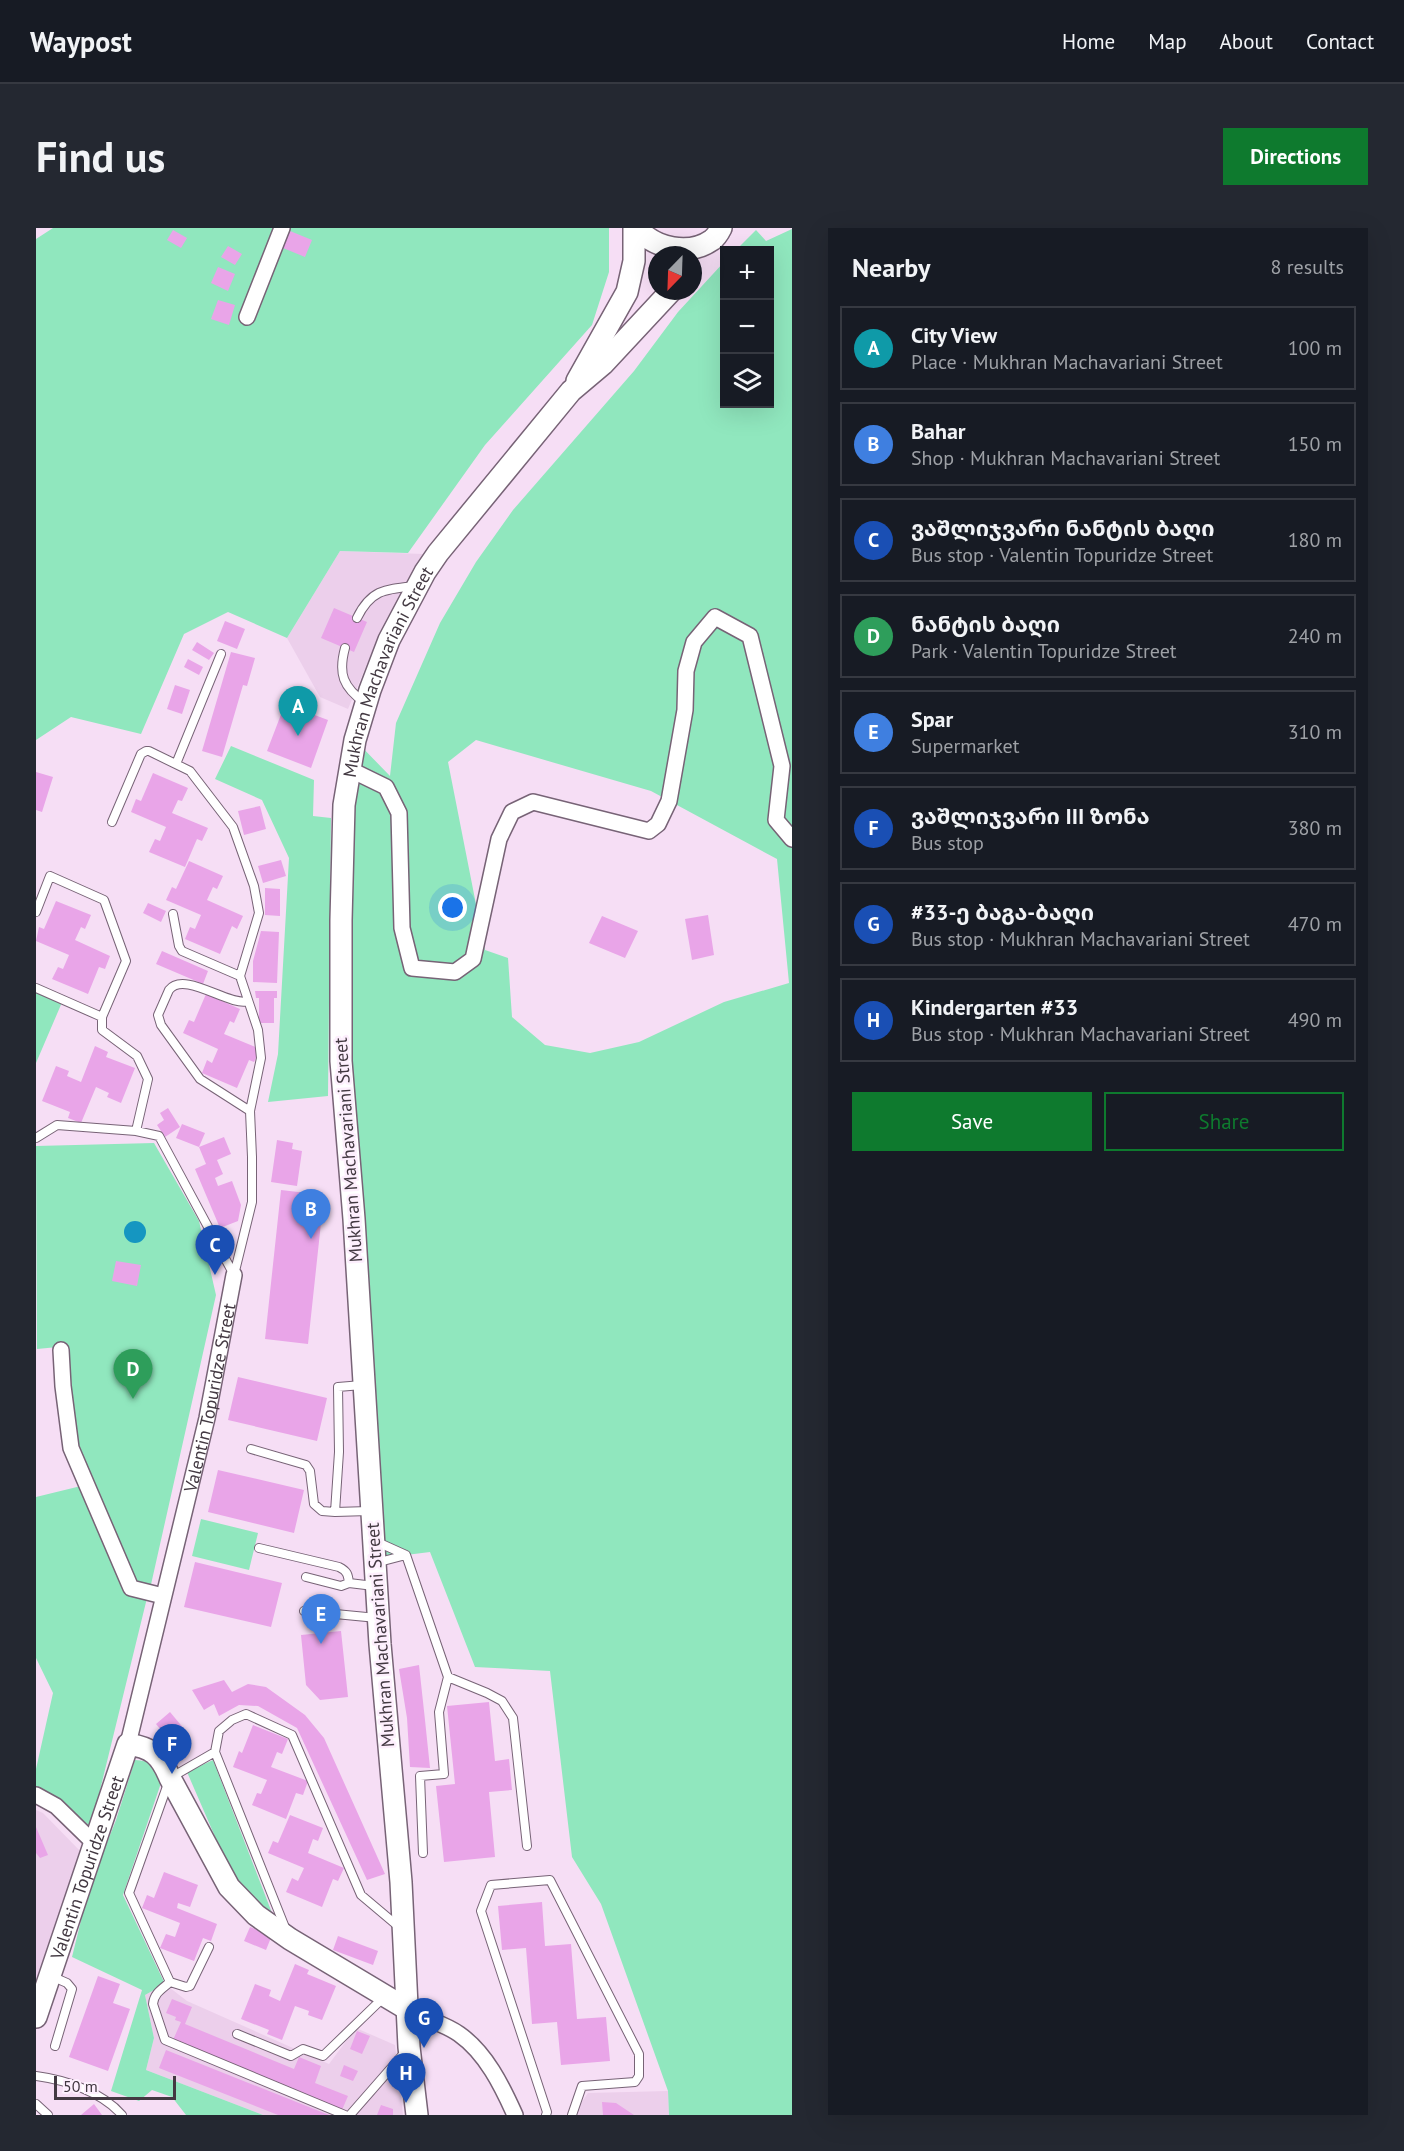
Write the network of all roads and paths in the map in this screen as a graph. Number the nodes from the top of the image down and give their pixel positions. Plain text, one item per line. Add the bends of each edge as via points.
1 (282, 228) edge
2 (636, 228) edge
3 (720, 232) edge
4 (702, 253) edge
5 (663, 300) edge
6 (247, 317) dead end
7 (571, 391) junction
8 (417, 586) junction
9 (357, 618) dead end
10 (345, 648) dead end
11 (221, 654) dead end
12 (366, 703) junction
13 (176, 764) junction
14 (349, 769) junction
15 (112, 822) dead end
16 (792, 840) edge
17 (36, 912) edge
18 (173, 914) dead end
19 (240, 976) junction
20 (36, 988) edge
21 (249, 1001) junction
22 (102, 1017) junction
23 (250, 1111) junction
24 (136, 1131) junction
25 (36, 1138) edge
26 (234, 1275) junction
27 (61, 1350) dead end
28 (363, 1385) junction
29 (251, 1449) dead end
30 (371, 1511) junction
31 (335, 1512) junction
32 (373, 1540) junction
33 (259, 1548) dead end
34 (406, 1555) junction
35 (306, 1577) dead end
36 (376, 1579) junction
37 (349, 1583) junction
38 (163, 1596) junction
39 (304, 1611) dead end
40 (378, 1618) junction
41 (448, 1677) junction
42 (128, 1744) junction
43 (216, 1752) junction
44 (170, 1778) junction
45 (36, 1794) edge
46 (95, 1844) junction
47 (527, 1846) dead end
48 (423, 1853) dead end
49 (405, 1931) junction
50 (290, 1939) junction
51 (209, 1947) dead end
52 (51, 1976) junction
53 (170, 1982) junction
54 (385, 1996) junction
55 (408, 2009) junction
56 (36, 2017) edge
57 (237, 2034) dead end
58 (55, 2046) dead end
59 (409, 2047) junction
60 (36, 2076) edge
61 (36, 2104) edge
62 (48, 2115) edge
63 (122, 2115) edge
64 (345, 2115) edge
65 (350, 2115) edge
66 (417, 2115) edge
67 (515, 2115) edge
68 (546, 2115) edge
69 (572, 2115) edge

1 - 6 street
2 - 3 main road via 656,244 671,249 687,249
2 - 7 main road via 627,292
3 - 4 main road
5 - 7 main road, Mukhran Machavariani Street via 610,357
7 - 8 main road, Mukhran Machavariani Street via 438,552
8 - 9 lane via 389,588 374,594
8 - 12 main road, Mukhran Machavariani Street via 389,640
10 - 12 lane via 340,664 344,679
11 - 13 lane
12 - 14 main road, Mukhran Machavariani Street
13 - 15 lane via 143,752
13 - 19 lane via 190,771 233,826 254,886 259,913
14 - 16 street via 386,787 399,813 402,928 412,968 454,972 473,959 499,839 512,812 532,802 649,831 658,824 669,801 685,710 686,672 694,642 715,616 750,636 782,766 776,820
14 - 28 main road, Mukhran Machavariani Street via 344,805 341,1061
17 - 22 lane via 50,876 104,900 126,961
18 - 19 lane via 182,951
19 - 21 lane, Valentin Topuridze Street
20 - 22 lane
21 - 23 lane, Valentin Topuridze Street via 261,1058
21 - 23 lane via 238,1002 202,987 176,985 169,990 158,1015 200,1079
22 - 24 lane via 102,1030 137,1056 148,1078
23 - 26 lane, Valentin Topuridze Street via 252,1202
24 - 25 lane via 57,1125
24 - 26 lane via 159,1136
26 - 38 street, Valentin Topuridze Street via 207,1418
27 - 38 street via 71,1448 131,1588
28 - 30 main road, Mukhran Machavariani Street
28 - 31 lane via 338,1387
29 - 31 lane via 306,1465 314,1504 322,1511
30 - 31 lane
30 - 32 main road, Mukhran Machavariani Street
32 - 34 lane
32 - 36 main road, Mukhran Machavariani Street
33 - 37 lane via 339,1567 348,1575
34 - 36 lane via 378,1564
34 - 41 lane
35 - 37 lane via 341,1586
36 - 37 lane
36 - 40 main road, Mukhran Machavariani Street
38 - 42 street, Valentin Topuridze Street
39 - 40 lane
40 - 49 main road, Mukhran Machavariani Street
41 - 47 lane via 502,1701 513,1718
41 - 48 lane via 439,1712 444,1774 420,1776
42 - 44 main road via 147,1747 163,1760
42 - 46 main road, Valentin Topuridze Street
43 - 44 lane
43 - 49 lane via 219,1731 246,1714 292,1735 361,1894
43 - 50 lane
44 - 50 main road via 229,1887 256,1915
44 - 53 lane via 129,1893
45 - 46 street via 56,1806
46 - 52 main road, Valentin Topuridze Street
49 - 55 main road, Mukhran Machavariani Street
50 - 54 main road
51 - 53 lane via 190,1986
52 - 56 main road, Valentin Topuridze Street
52 - 58 lane via 72,1989
53 - 64 lane via 156,1994 153,2004 165,2040
54 - 55 main road
54 - 57 lane via 323,2056 303,2049 291,2056
55 - 59 main road, Mukhran Machavariani Street
55 - 67 street via 458,2033 480,2054
59 - 65 lane
59 - 66 main road, Mukhran Machavariani Street
60 - 63 lane via 93,2094
61 - 62 lane
68 - 69 lane via 482,1911 491,1886 550,1880 639,2054 639,2076 635,2082 582,2086

